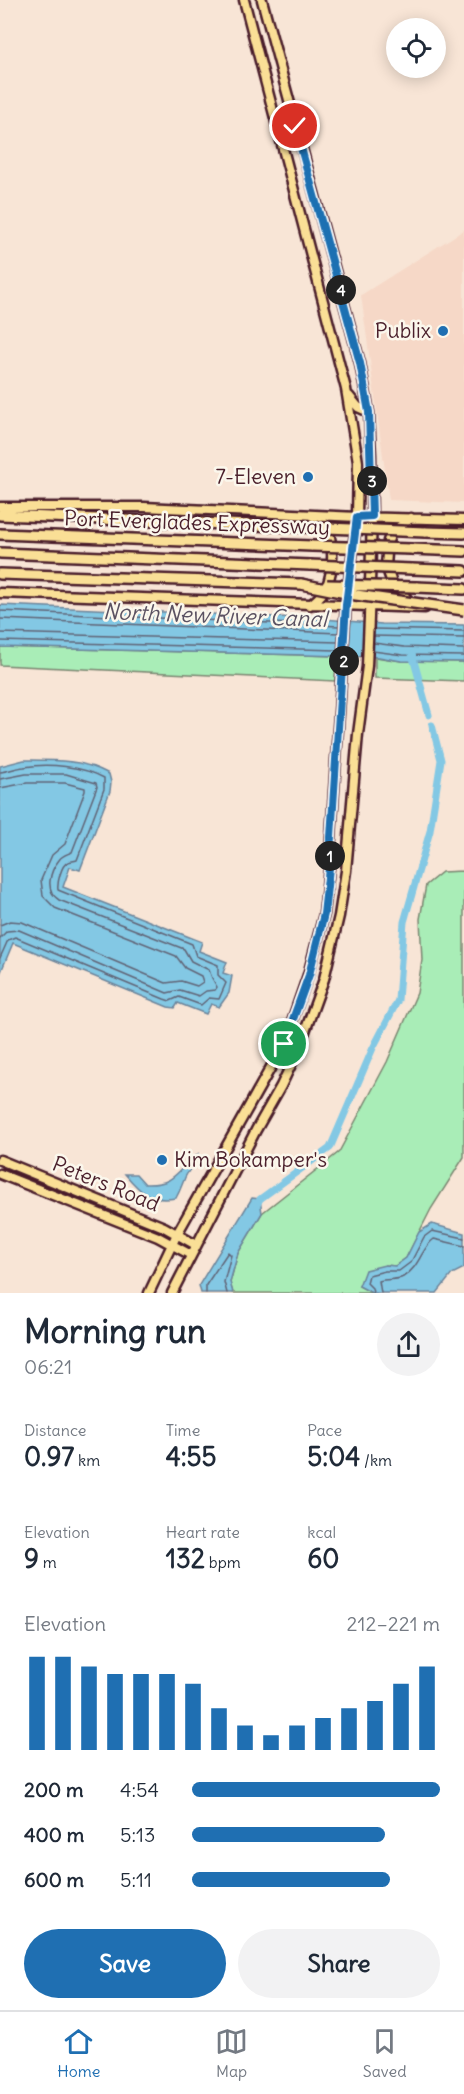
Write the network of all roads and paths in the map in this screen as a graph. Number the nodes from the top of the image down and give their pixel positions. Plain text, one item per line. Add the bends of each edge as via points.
1 (244, 0) edge
2 (262, 0) edge
3 (346, 389) junction
4 (369, 412) junction
5 (0, 507) edge
6 (308, 514) junction
7 (0, 515) edge
8 (372, 516) junction
9 (357, 517) junction
10 (411, 518) junction
11 (464, 520) edge
12 (464, 533) edge
13 (0, 534) edge
14 (464, 551) edge
15 (0, 553) edge
16 (464, 571) edge
17 (0, 574) edge
18 (301, 584) junction
19 (464, 589) edge
20 (0, 593) edge
21 (310, 605) junction
22 (346, 605) junction
23 (370, 605) junction
24 (416, 608) junction
25 (464, 610) edge
26 (0, 1160) edge
27 (0, 1174) edge
28 (177, 1234) junction
29 (172, 1245) junction
30 (196, 1245) junction
31 (191, 1255) junction
32 (149, 1293) edge
33 (172, 1293) edge

1 - 3 main road
2 - 4 main road via 360,363
3 - 4 main road via 351,401
3 - 9 main road via 358,462
4 - 8 main road
5 - 6 main road via 144,507
6 - 9 main road
6 - 21 main road via 322,521 327,530 332,565 326,587
7 - 12 highway, bridge
8 - 9 main road
8 - 10 main road
8 - 23 main road
9 - 22 main road
10 - 11 main road
10 - 24 main road via 391,533 386,566 392,583
13 - 14 highway, Port Everglades Expressway, bridge
15 - 16 highway, bridge
17 - 18 highway
18 - 19 highway, bridge
18 - 25 highway, bridge
20 - 21 main road
21 - 22 main road
22 - 23 main road
22 - 28 main road via 329,868 324,914 309,975 279,1054
23 - 24 main road
23 - 30 main road via 346,871 324,979 281,1086
24 - 25 main road
26 - 28 main road, Peters Road
27 - 29 main road, Peters Road
28 - 29 main road
28 - 30 main road, Peters Road
29 - 31 main road, Peters Road
29 - 32 main road
30 - 31 main road
31 - 33 main road

